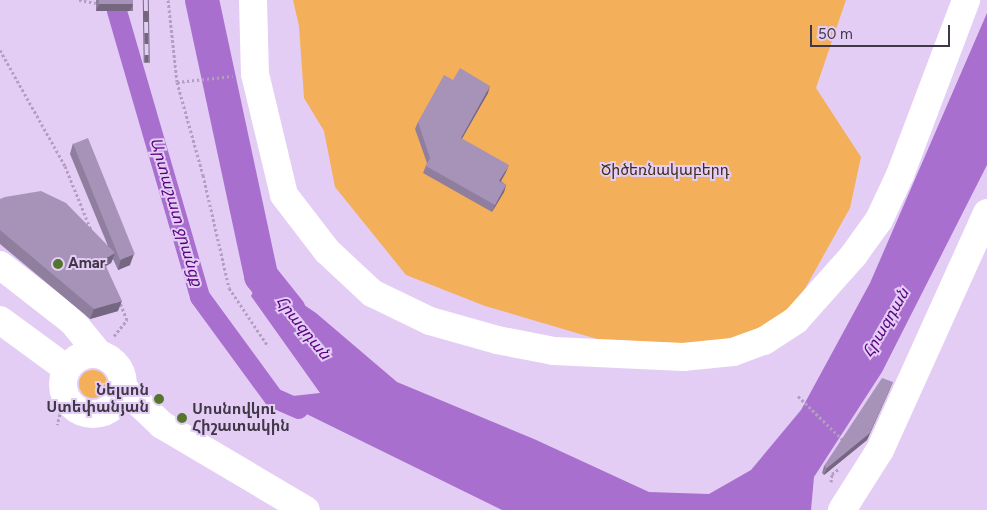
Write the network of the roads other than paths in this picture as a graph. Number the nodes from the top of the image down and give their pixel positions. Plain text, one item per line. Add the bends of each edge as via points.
1 (253, 0) edge
2 (966, 0) edge
3 (987, 213) edge
4 (0, 265) edge
5 (0, 320) edge
6 (99, 354) junction
7 (58, 374) junction
8 (123, 388) junction
9 (99, 414) junction
10 (162, 425) junction
11 (306, 510) edge
12 (842, 510) edge

1 - 2 street via 254,74 284,194 327,251 372,293 430,321 497,340 564,351 683,357 733,352 764,341 796,320 852,256 879,220 896,184
3 - 12 street via 880,450
4 - 6 street via 72,321
5 - 7 street
6 - 7 street via 78,357
6 - 8 street via 114,362 119,369
7 - 9 street via 68,401 81,412
8 - 9 street via 115,404
8 - 10 street
9 - 10 street
10 - 11 street

